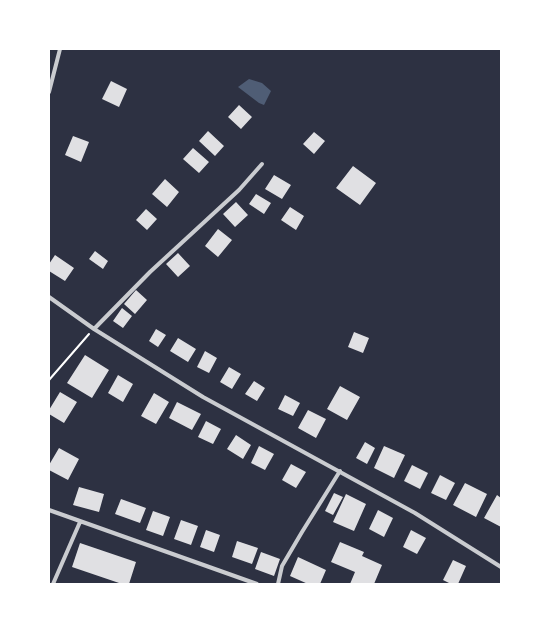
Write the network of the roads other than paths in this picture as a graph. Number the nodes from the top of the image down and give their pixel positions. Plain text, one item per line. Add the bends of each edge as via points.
1 (60, 49) edge
2 (49, 92) edge
3 (262, 164) dead end
4 (49, 298) edge
5 (94, 328) junction
6 (340, 471) junction
7 (49, 510) edge
8 (80, 522) junction
9 (501, 567) edge
10 (53, 584) edge
11 (257, 584) edge
12 (278, 584) edge

1 - 2 street
3 - 5 street via 239,190
4 - 5 street
5 - 6 street via 203,397
6 - 9 street via 415,513
6 - 12 street via 282,566
7 - 8 street
8 - 10 street
8 - 11 street

